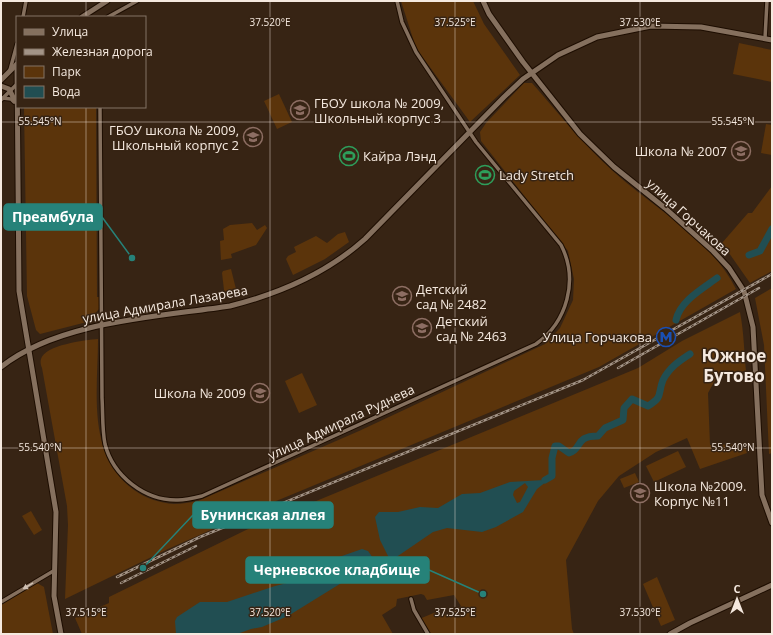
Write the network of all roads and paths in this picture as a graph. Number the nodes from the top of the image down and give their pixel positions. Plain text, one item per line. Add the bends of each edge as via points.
1 (26, 1) edge
2 (107, 1) edge
3 (137, 1) edge
4 (397, 1) edge
5 (483, 1) edge
6 (767, 1) edge
7 (89, 15) edge
8 (23, 16) edge
9 (110, 16) edge
10 (764, 38) junction
11 (772, 40) edge
12 (16, 48) edge
13 (16, 65) edge
14 (9, 72) junction
15 (531, 72) junction
16 (1, 80) edge
17 (16, 84) edge
18 (1, 86) edge
19 (10, 90) junction
20 (2, 99) edge
21 (16, 104) edge
22 (16, 108) edge
23 (100, 108) edge
24 (470, 134) junction
25 (102, 326) junction
26 (28, 350) junction
27 (1, 367) edge
28 (772, 523) edge
29 (55, 570) junction
30 (772, 585) edge
31 (411, 599) dead end
32 (1, 602) edge
33 (61, 634) edge
34 (428, 634) edge
35 (670, 634) edge

1 - 8 street
2 - 7 street
3 - 9 street
4 - 24 street, улица Адмирала Руднева via 402,22 416,52
5 - 15 street, улица Горчакова
6 - 10 street
10 - 11 street, улица Адмирала Лазарева
10 - 15 street, улица Адмирала Лазарева via 701,27 651,26 630,29 597,37 576,46
12 - 14 street
13 - 14 street
14 - 16 street
15 - 24 street, улица Адмирала Лазарева
15 - 28 street, улица Горчакова via 580,134 614,167 713,251 744,291 753,327 762,495
17 - 19 street
17 - 21 street
18 - 19 street via 6,86
19 - 20 street
19 - 21 street
20 - 21 street via 11,99
22 - 26 street via 19,290
23 - 25 street, улица Адмирала Руднева
24 - 25 street, улица Адмирала Лазарева via 365,240 312,276 230,306
24 - 25 street, улица Адмирала Руднева via 549,228 567,259 570,291 561,316 543,339 527,349 202,496 177,500 156,498 134,486 109,456 103,433
25 - 26 street, улица Адмирала Лазарева via 59,337
26 - 27 street, улица Адмирала Лазарева
26 - 29 street via 56,510
29 -> 32 street
29 - 33 street via 54,604
30 - 35 street
31 - 34 street via 414,610

